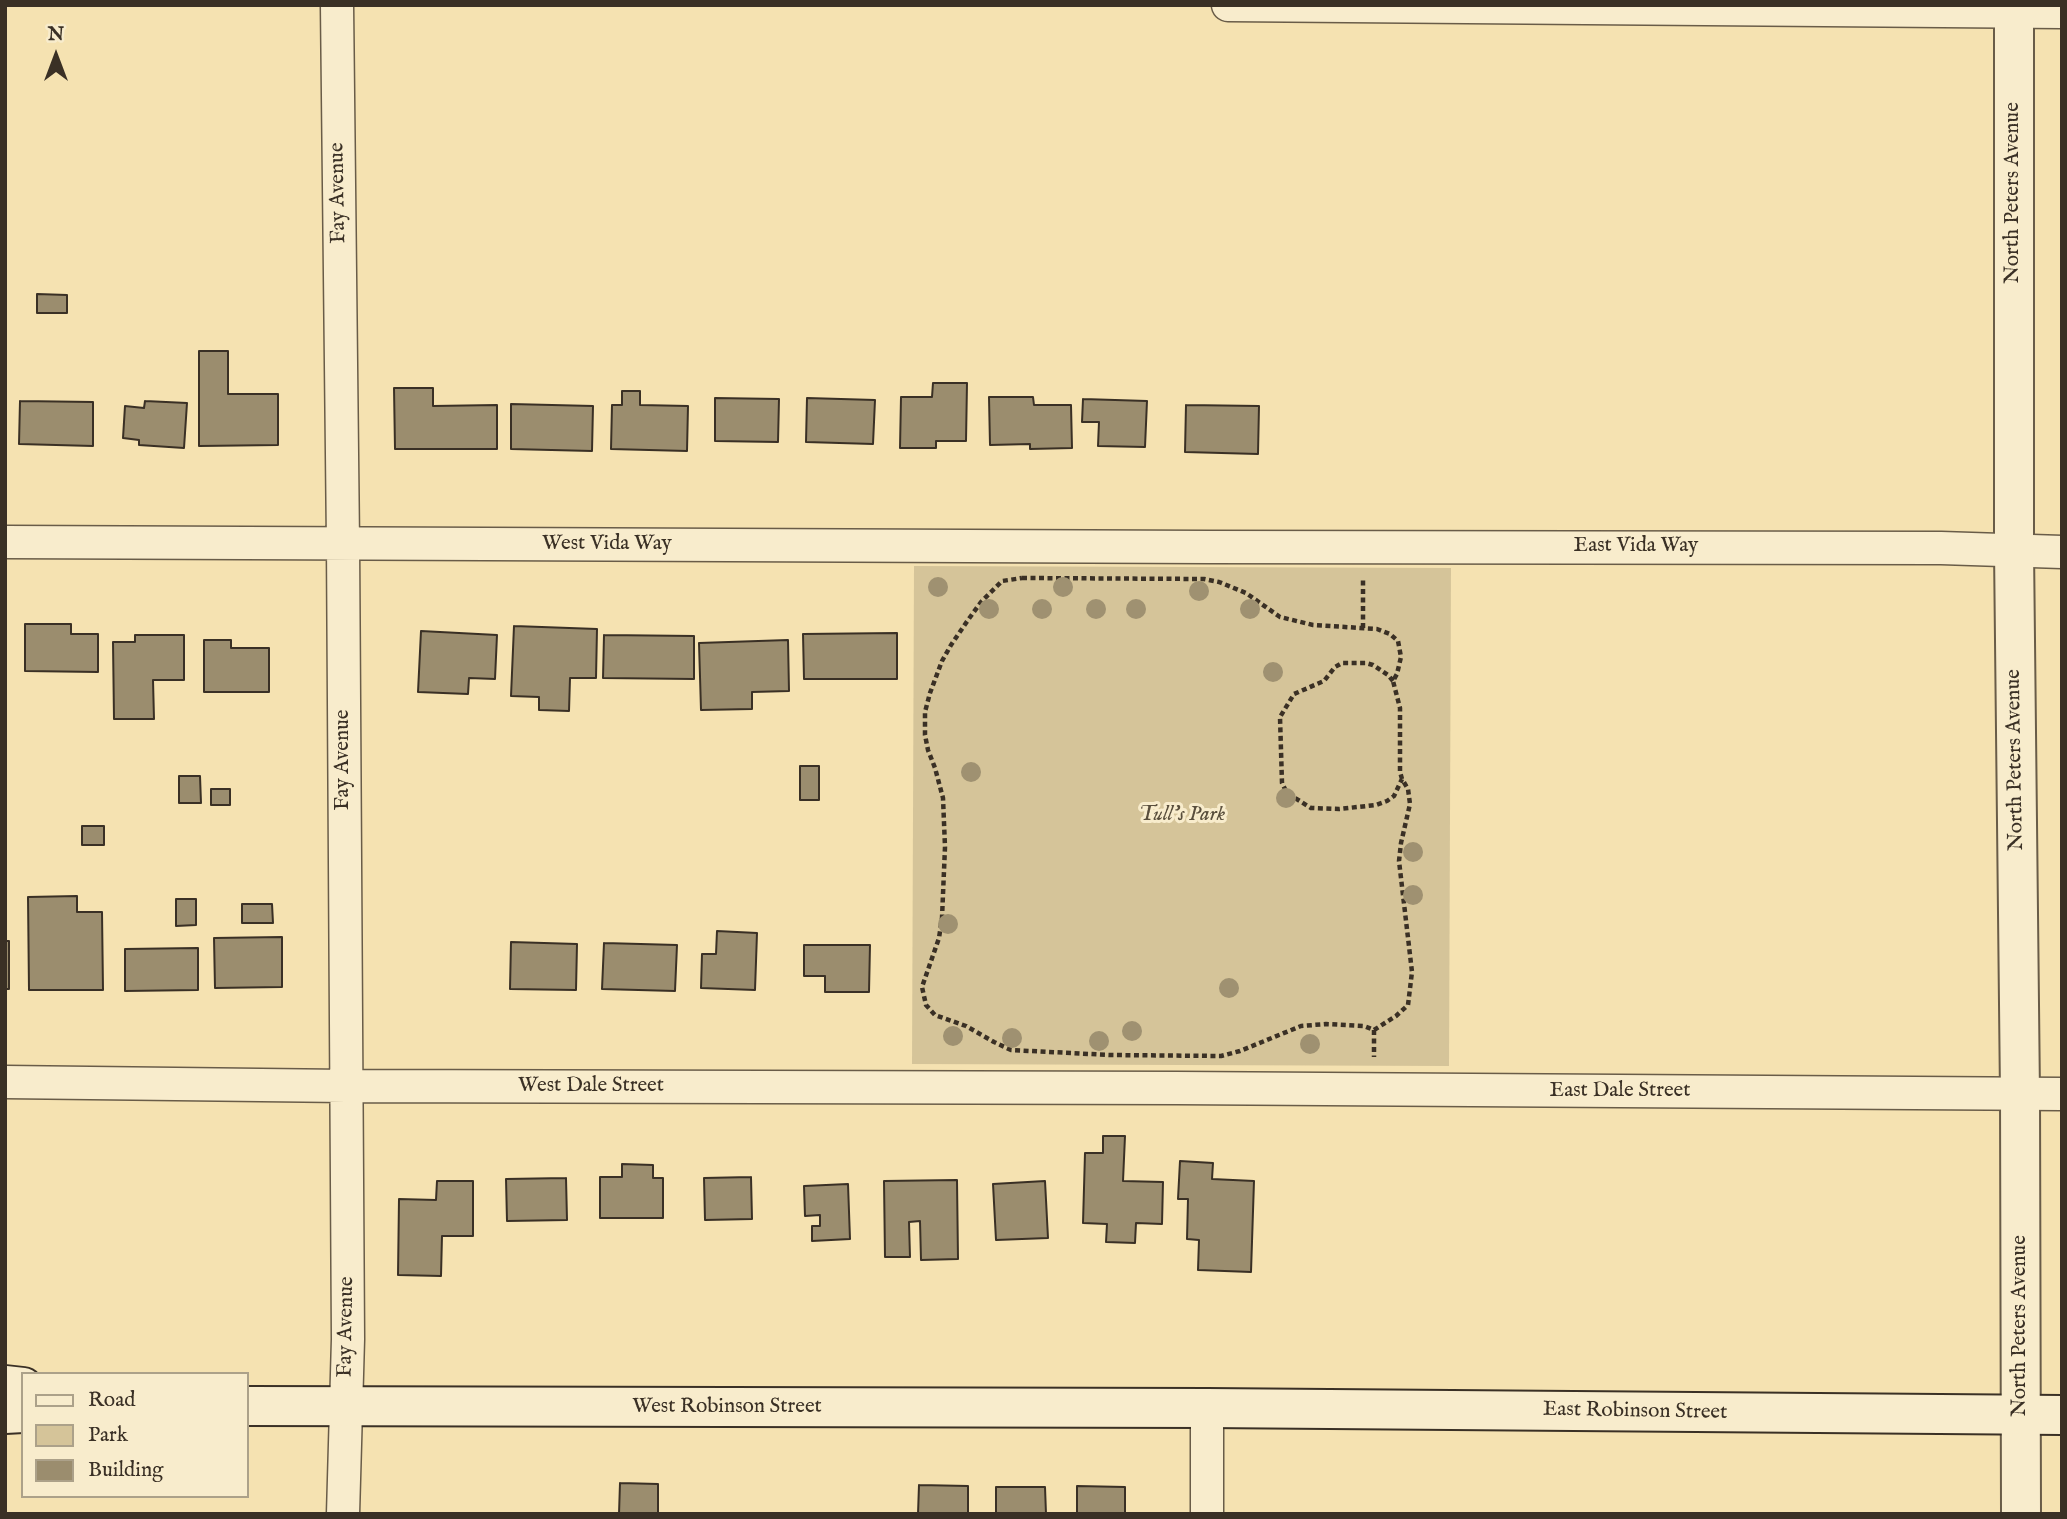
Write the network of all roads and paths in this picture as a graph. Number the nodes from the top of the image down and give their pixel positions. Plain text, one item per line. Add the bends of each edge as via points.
1 (337, 5) edge
2 (1228, 5) edge
3 (2014, 8) edge
4 (2062, 12) edge
5 (5, 542) edge
6 (343, 544) junction
7 (1209, 547) joint
8 (1364, 547) junction
9 (2014, 550) junction
10 (2062, 552) edge
11 (1363, 628) junction
12 (1393, 681) junction
13 (1402, 779) junction
14 (5, 1082) edge
15 (346, 1086) junction
16 (1177, 1088) joint
17 (2020, 1094) junction
18 (2062, 1094) edge
19 (248, 1406) edge
20 (345, 1408) junction
21 (1207, 1408) junction
22 (2022, 1415) junction
23 (2062, 1415) edge
24 (343, 1514) edge
25 (1207, 1514) edge
26 (2021, 1514) edge

1 - 6 street, Fay Avenue
2 - 3 street
3 - 4 street
3 - 9 main road, North Peters Avenue
5 - 6 street, West Vida Way
6 - 7 street, West Vida Way
6 - 15 street, Fay Avenue
7 - 8 street, East Vida Way
8 - 9 street, East Vida Way
8 - 11 path
9 - 10 street, East Vida Way
9 - 17 main road, North Peters Avenue
11 - 12 path via 1377,629 1398,641 1401,657
11 - 13 path via 1293,621 1239,590 1203,579 1002,581 981,601 950,645 925,712 928,750 943,799 945,847 941,928 922,987 926,1005 935,1014 1020,1052 1221,1056 1301,1026 1374,1030 1408,1005 1412,972 1399,861 1410,804
12 - 13 path via 1400,708
12 - 13 path via 1366,663 1342,663 1324,681 1294,694 1280,717 1282,783 1287,793 1311,808 1339,810 1387,801
14 - 15 street, West Dale Street
15 - 16 street, West Dale Street
15 - 20 street, Fay Avenue
16 - 17 street, East Dale Street
17 - 18 street, East Dale Street
17 - 22 main road, North Peters Avenue
19 - 20 main road, West Robinson Street
20 - 21 main road, West Robinson Street
20 - 24 street, Fay Avenue
21 - 22 main road, East Robinson Street
21 - 25 street
22 - 23 main road, East Robinson Street
22 - 26 main road, North Peters Avenue

